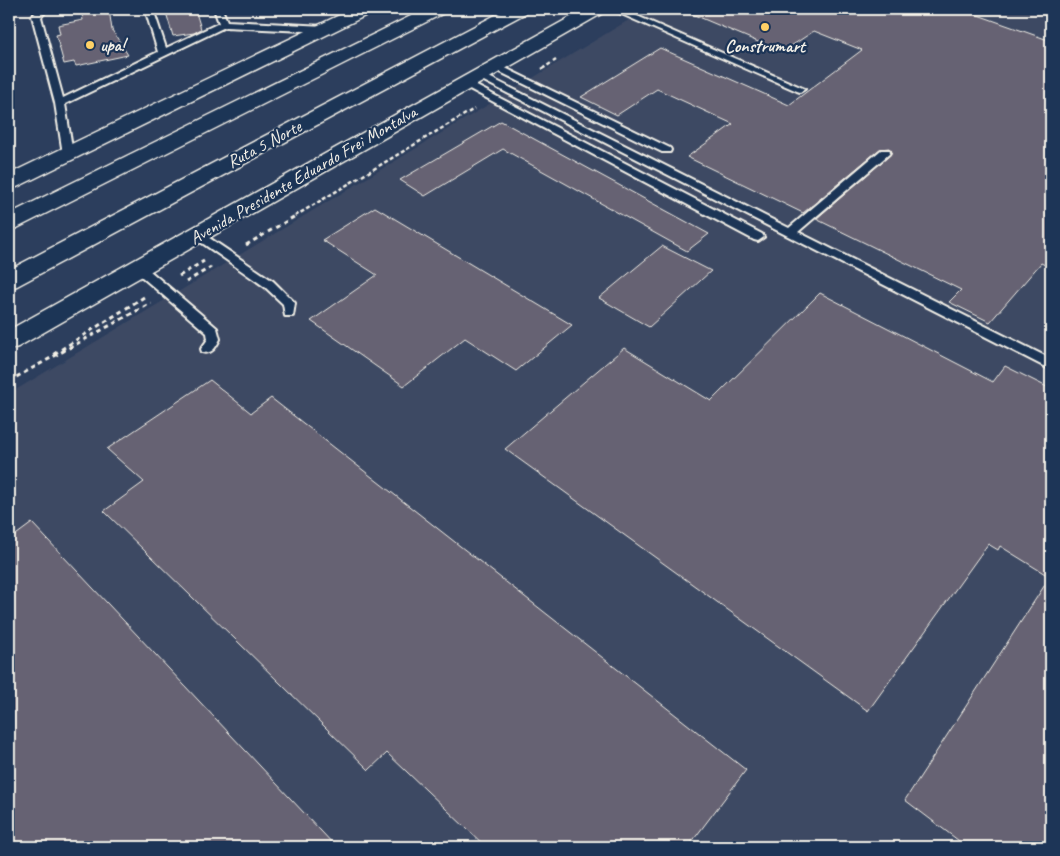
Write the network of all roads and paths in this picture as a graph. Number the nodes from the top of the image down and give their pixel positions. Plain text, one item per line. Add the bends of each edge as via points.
1 (44, 9) edge
2 (149, 9) edge
3 (218, 9) edge
4 (365, 9) edge
5 (438, 9) edge
6 (520, 9) edge
7 (597, 9) edge
8 (614, 9) edge
9 (224, 24) junction
10 (324, 29) junction
11 (163, 53) junction
12 (556, 60) dead end
13 (480, 75) junction
14 (524, 80) junction
15 (800, 89) dead end
16 (493, 98) junction
17 (60, 103) junction
18 (666, 150) dead end
19 (885, 152) dead end
20 (68, 154) junction
21 (9, 182) edge
22 (9, 223) edge
23 (790, 233) junction
24 (199, 235) junction
25 (758, 237) dead end
26 (229, 255) junction
27 (138, 268) junction
28 (9, 280) edge
29 (168, 293) junction
30 (289, 313) dead end
31 (9, 341) edge
32 (207, 349) dead end
33 (1051, 365) edge
34 (9, 381) edge

1 - 17 lane via 36,16
2 - 11 lane
3 - 9 lane
4 - 10 main road
5 - 22 main road, Ruta 5 Norte
6 - 28 main road, Ruta 5 Norte
7 - 13 main road, Avenida Presidente Eduardo Frei Montalva
8 - 15 lane
9 - 10 lane
9 - 11 lane
10 - 20 main road
11 - 17 lane
12 - 14 path
13 - 14 lane
13 - 16 lane
13 - 23 lane
13 - 24 main road, Avenida Presidente Eduardo Frei Montalva
14 - 18 lane
16 - 25 lane
16 - 26 path
17 - 20 lane
19 - 23 lane
20 - 21 main road
23 - 33 lane
24 - 26 lane
24 - 27 main road, Avenida Presidente Eduardo Frei Montalva
26 - 29 path
26 - 30 lane via 269,284 288,303
27 - 29 lane
27 - 31 main road, Avenida Presidente Eduardo Frei Montalva
29 - 32 lane via 214,331 214,339
29 - 34 path

